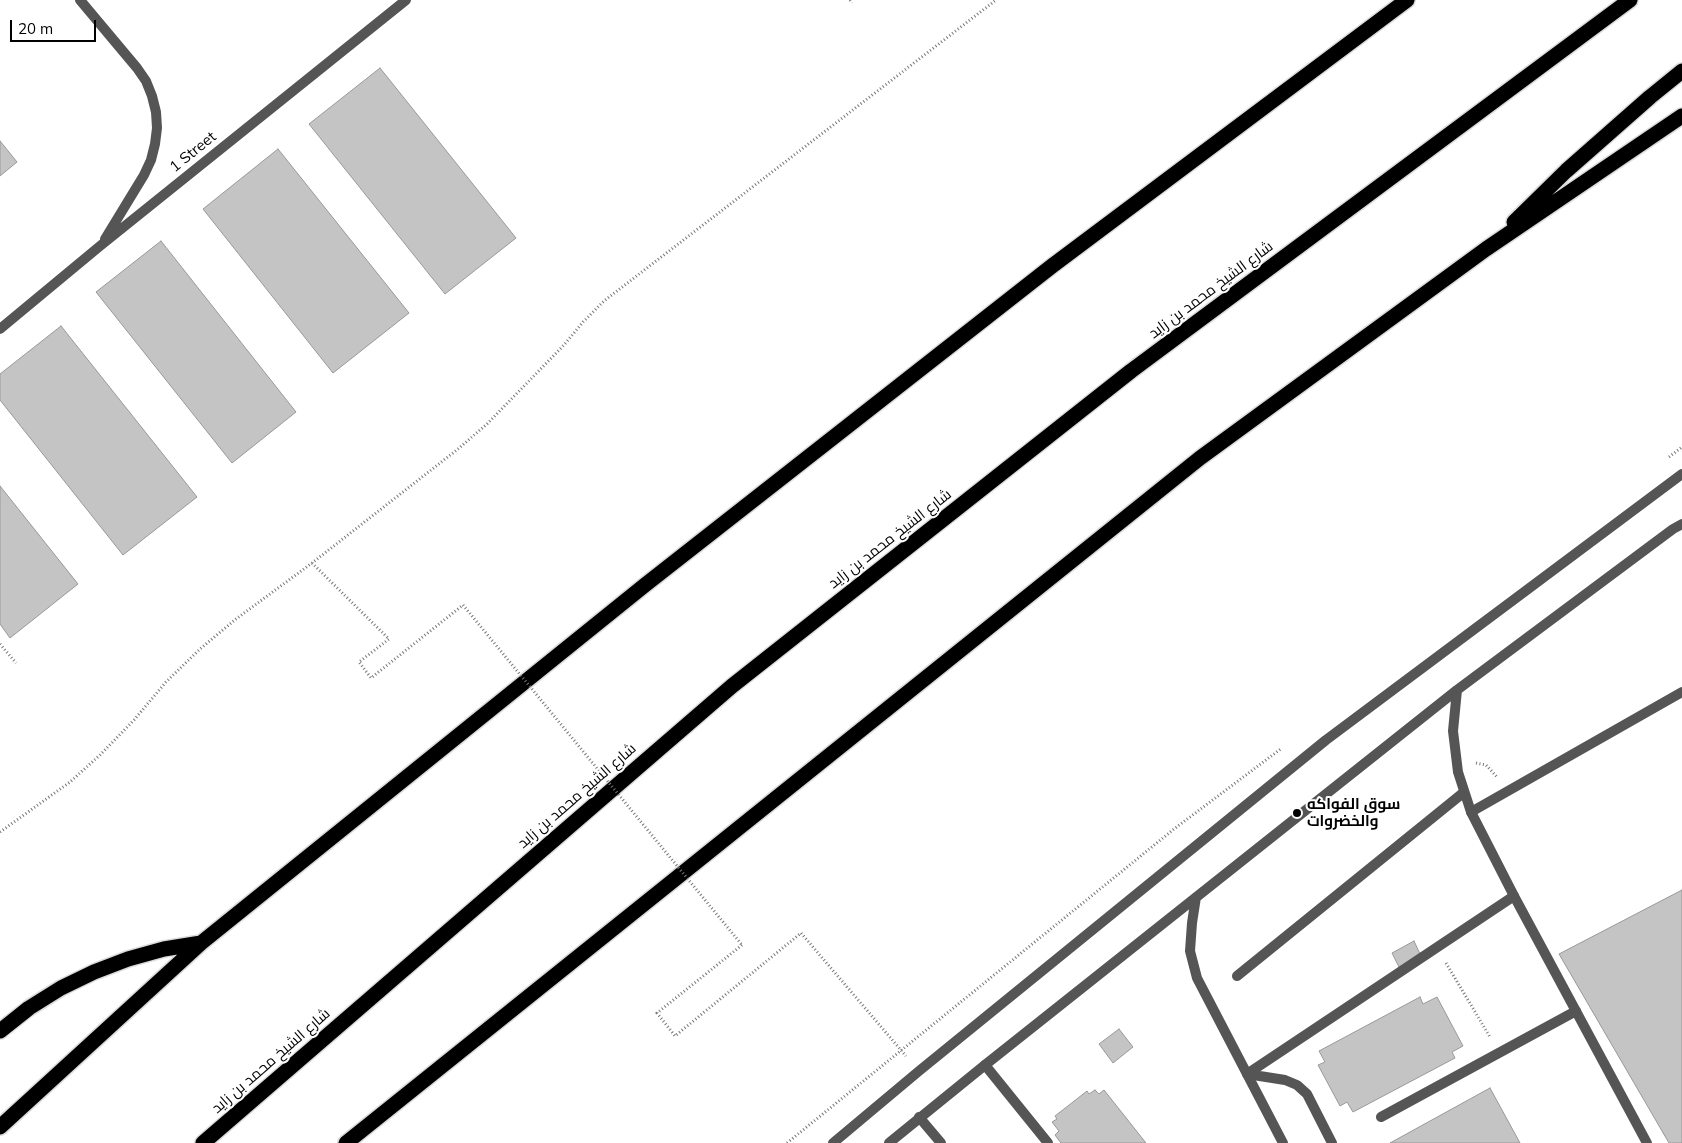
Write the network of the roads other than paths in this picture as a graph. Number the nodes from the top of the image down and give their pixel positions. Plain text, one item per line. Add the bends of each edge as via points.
1 (80, 0) edge
2 (406, 0) edge
3 (1407, 0) edge
4 (1630, 0) edge
5 (1682, 71) edge
6 (1682, 116) edge
7 (100, 246) junction
8 (1486, 249) junction
9 (0, 329) edge
10 (1682, 474) edge
11 (1682, 524) edge
12 (1457, 690) junction
13 (1682, 692) edge
14 (1463, 793) junction
15 (1471, 812) junction
16 (1196, 896) junction
17 (1514, 896) junction
18 (201, 943) junction
19 (1237, 976) dead end
20 (1576, 1011) junction
21 (0, 1031) edge
22 (985, 1065) junction
23 (1247, 1074) junction
24 (919, 1117) junction
25 (1382, 1117) dead end
26 (0, 1127) edge
27 (203, 1143) edge
28 (346, 1143) edge
29 (833, 1143) edge
30 (889, 1143) edge
31 (941, 1143) edge
32 (1048, 1143) edge
33 (1283, 1143) edge
34 (1332, 1143) edge
35 (1647, 1143) edge

1 - 7 street via 137,68 152,96 156,112 157,128 151,160
2 - 7 street, 1 Street
3 - 18 highway via 1052,266 645,585
4 - 27 highway, شارع الشيخ محمد بن زايد via 1131,371 732,686
5 - 8 highway via 1566,171
6 - 8 highway
7 - 9 street, 1 Street
8 - 28 highway via 1200,458
10 - 29 street via 1326,740
11 - 12 street
12 - 14 street via 1453,731
12 - 16 street
13 - 15 street
14 - 15 street
14 - 19 street
15 - 17 street
16 - 22 street
16 - 23 street via 1190,951 1197,978
17 - 20 street
17 - 23 street
18 - 21 highway via 164,949 94,972 29,1008
18 - 26 highway
20 - 25 street
20 - 35 street
22 - 24 street
22 - 32 street
23 - 33 street
23 - 34 street via 1297,1085 1307,1094
24 - 30 street
24 - 31 street

